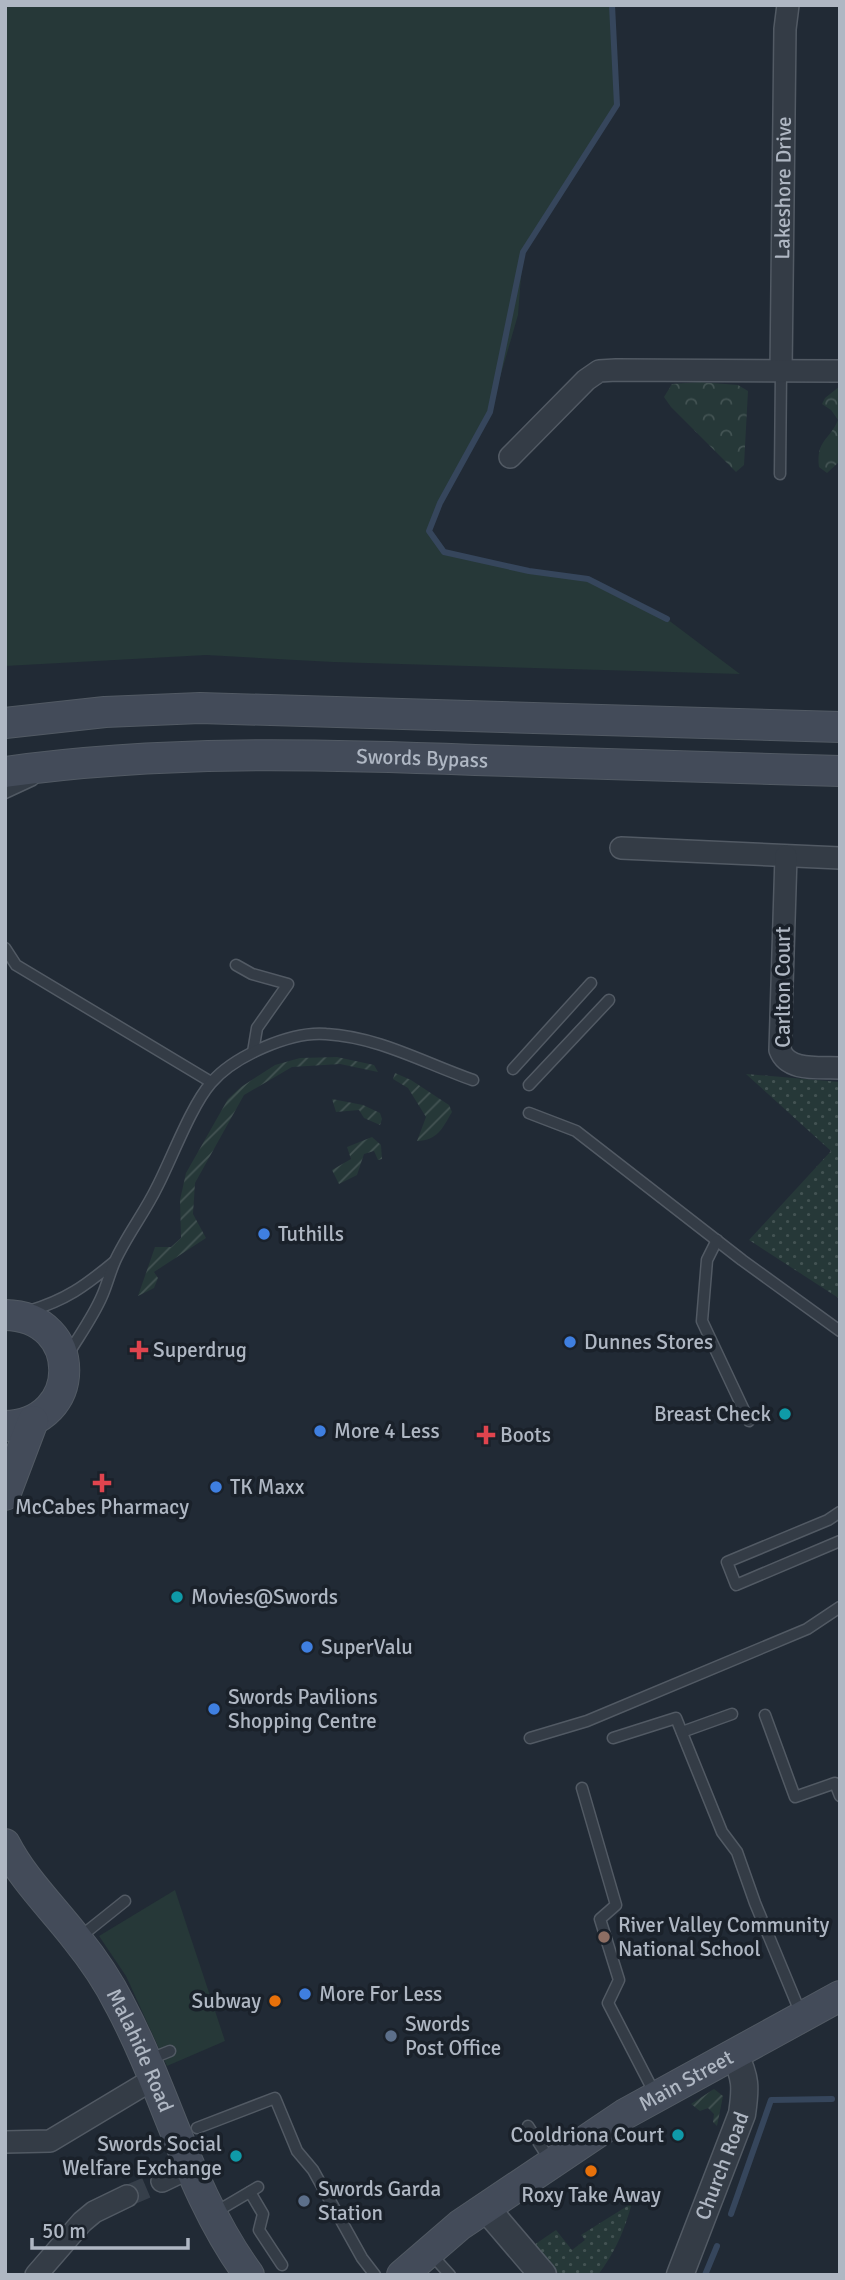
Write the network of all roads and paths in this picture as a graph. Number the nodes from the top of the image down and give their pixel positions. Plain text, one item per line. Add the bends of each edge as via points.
1 (788, 5) edge
2 (840, 371) edge
3 (781, 372) junction
4 (510, 457) dead end
5 (780, 474) dead end
6 (5, 723) edge
7 (840, 727) edge
8 (71, 763) junction
9 (840, 771) edge
10 (5, 772) edge
11 (5, 793) edge
12 (621, 848) dead end
13 (786, 856) junction
14 (840, 858) edge
15 (5, 948) edge
16 (236, 965) dead end
17 (591, 983) dead end
18 (609, 1000) dead end
19 (253, 1052) junction
20 (840, 1068) edge
21 (513, 1069) dead end
22 (473, 1080) dead end
23 (211, 1082) junction
24 (529, 1085) dead end
25 (529, 1113) dead end
26 (717, 1240) junction
27 (116, 1260) junction
28 (11, 1315) edge
29 (840, 1331) edge
30 (65, 1359) junction
31 (749, 1421) dead end
32 (19, 1423) edge
33 (5, 1495) edge
34 (840, 1512) edge
35 (840, 1541) edge
36 (840, 1607) edge
37 (732, 1714) dead end
38 (765, 1715) dead end
39 (682, 1732) junction
40 (530, 1738) dead end
41 (613, 1738) dead end
42 (582, 1788) dead end
43 (840, 1796) edge
44 (5, 1844) edge
45 (125, 1901) dead end
46 (77, 1939) junction
47 (840, 1996) edge
48 (802, 2017) junction
49 (734, 2053) junction
50 (157, 2063) junction
51 (656, 2096) junction
52 (528, 2126) dead end
53 (197, 2129) dead end
54 (5, 2142) edge
55 (551, 2162) junction
56 (189, 2168) junction
57 (162, 2181) tunnel mouth
58 (127, 2196) tunnel mouth
59 (485, 2207) junction
60 (211, 2214) junction
61 (429, 2252) junction
62 (282, 2265) dead end
63 (36, 2275) edge
64 (249, 2275) edge
65 (375, 2275) edge
66 (402, 2275) edge
67 (450, 2275) edge
68 (543, 2275) edge
69 (680, 2275) edge

1 - 3 street, Lakeshore Drive
2 - 3 street
3 - 4 street via 599,371
3 - 5 lane, Lakeshore Drive
6 - 7 main road, Swords Bypass via 200,708
8 - 9 main road, Swords Bypass via 188,756 387,757
8 - 10 main road, Swords Bypass
8 - 11 lane
12 - 13 street
13 - 14 street
13 - 20 street, Carlton Court via 780,1050 789,1063
15 - 23 lane via 16,965
16 - 19 lane via 288,984 257,1028
17 - 21 lane
18 - 24 lane
19 - 22 lane via 301,1036 358,1037
19 - 23 lane
23 - 27 lane
25 - 26 lane via 576,1131
26 - 29 lane
26 - 31 lane via 706,1261 702,1321
27 - 28 lane via 81,1289 48,1306
27 - 30 lane via 101,1298
28 - 30 main road via 44,1327
30 - 32 main road via 64,1383 57,1399 47,1412
32 - 33 main road
34 - 35 lane via 727,1562 736,1585
36 - 40 lane via 807,1629 587,1721
37 - 39 lane
38 - 43 lane via 795,1797 835,1783
39 - 41 lane via 677,1718
39 - 48 lane via 722,1832 737,1852
42 - 51 lane via 616,1905 600,1919 619,1980 608,2003
44 - 46 main road, Malahide Road
45 - 46 lane
46 - 50 main road, Malahide Road
47 - 48 main road, Main Street
48 - 49 main road, Main Street
49 - 51 main road, Main Street
49 - 69 street, Church Road via 743,2074 742,2114
50 - 54 street via 50,2141
50 - 56 main road, Malahide Road
51 - 55 main road, Main Street
52 - 55 lane
53 - 65 lane via 275,2098 297,2151
55 - 59 main road, Main Street
56 - 57 street
56 - 60 main road, Malahide Road
58 - 63 street via 88,2217
59 - 61 main road, Main Street
59 - 68 street
60 - 62 lane via 254,2190 263,2214 259,2230
60 - 64 main road, Malahide Road
61 - 66 main road, Main Street
61 - 67 lane

